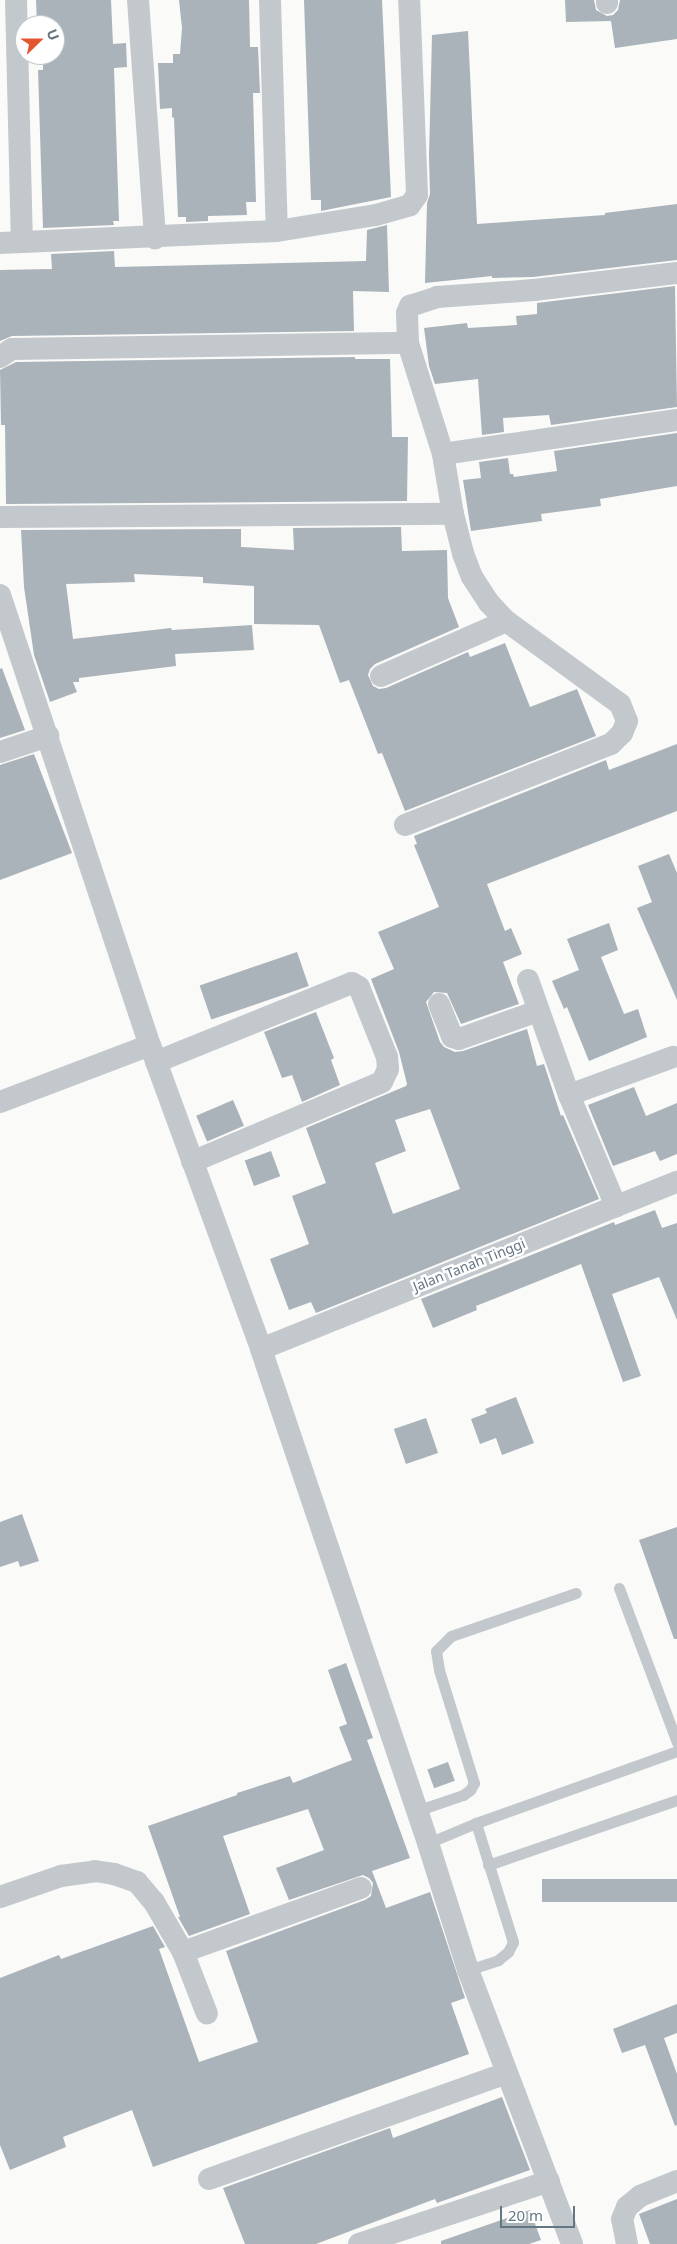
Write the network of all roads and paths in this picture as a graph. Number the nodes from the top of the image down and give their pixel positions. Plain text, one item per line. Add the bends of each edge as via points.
1 (16, 0) edge
2 (138, 0) edge
3 (270, 0) edge
4 (409, 0) edge
5 (277, 231) junction
6 (155, 238) junction
7 (22, 242) junction
8 (0, 243) edge
9 (677, 273) edge
10 (408, 342) junction
11 (0, 357) edge
12 (677, 420) edge
13 (443, 454) junction
14 (453, 514) junction
15 (0, 517) edge
16 (0, 595) edge
17 (506, 621) junction
18 (381, 676) dead end
19 (48, 736) junction
20 (0, 752) edge
21 (405, 825) dead end
22 (528, 980) dead end
23 (439, 1004) dead end
24 (538, 1011) junction
25 (153, 1053) junction
26 (673, 1056) dead end
27 (569, 1095) junction
28 (0, 1102) edge
29 (192, 1162) junction
30 (677, 1182) edge
31 (616, 1206) junction
32 (261, 1349) junction
33 (619, 1588) dead end
34 (576, 1593) dead end
35 (677, 1742) edge
36 (677, 1751) edge
37 (677, 1800) edge
38 (416, 1811) junction
39 (476, 1823) junction
40 (428, 1843) junction
41 (488, 1865) junction
42 (361, 1888) dead end
43 (0, 1897) edge
44 (183, 1952) junction
45 (468, 1970) junction
46 (207, 2014) dead end
47 (506, 2072) junction
48 (209, 2179) dead end
49 (549, 2181) junction
50 (677, 2181) edge
51 (359, 2244) edge
52 (572, 2244) edge
53 (627, 2244) edge

1 - 7 street
2 - 6 street
3 - 5 street
4 - 5 street via 417,195 410,205 376,215
5 - 6 street
6 - 7 street
7 - 8 street
9 - 10 street via 534,290 437,297 410,306 407,314
10 - 11 street via 12,349
10 - 13 street
12 - 13 street
13 - 14 street
14 - 15 street
14 - 17 street via 472,577 489,604
16 - 19 street
17 - 18 street
17 - 21 street via 620,704 627,721 622,732 611,744
19 - 20 street
19 - 25 street
22 - 24 street
23 - 24 street via 452,1037 460,1039
24 - 27 street
25 - 28 street
25 - 29 street
25 - 29 street via 352,983 359,987 387,1058 388,1069 382,1082
26 - 27 street
27 - 31 street
29 - 32 street
30 - 31 street, Jalan Tanah Tinggi
31 - 32 street, Jalan Tanah Tinggi
32 - 38 street
33 - 35 lane
34 - 38 lane via 451,1636 436,1651 474,1783 462,1795
36 - 39 lane
37 - 41 lane
38 - 40 street
39 - 40 lane
39 - 41 lane
40 - 45 street
41 - 45 lane via 512,1942 508,1952 498,1960
42 - 44 street
43 - 44 street via 61,1876 95,1871 114,1874 136,1882 148,1895
44 - 46 street
45 - 47 street
47 - 48 street
47 - 49 street
49 - 51 street
49 - 52 street
50 - 53 street via 640,2196 627,2206 622,2219

